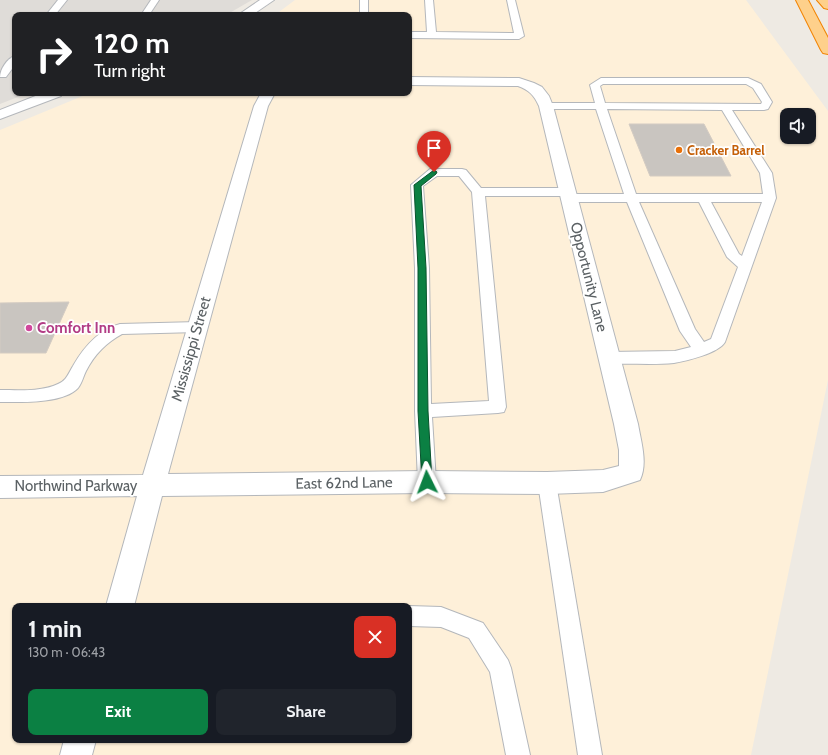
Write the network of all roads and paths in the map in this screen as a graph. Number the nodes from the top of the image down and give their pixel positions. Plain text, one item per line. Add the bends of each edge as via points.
1 (63, 0) edge
2 (155, 0) edge
3 (268, 0) edge
4 (364, 0) edge
5 (429, 0) edge
6 (511, 0) edge
7 (802, 0) edge
8 (823, 0) edge
9 (828, 5) edge
10 (53, 12) edge
11 (147, 12) edge
12 (249, 12) edge
13 (364, 12) edge
14 (412, 35) edge
15 (432, 35) junction
16 (828, 50) edge
17 (12, 63) edge
18 (12, 71) edge
19 (1, 76) edge
20 (412, 80) edge
21 (48, 96) edge
22 (266, 96) edge
23 (546, 106) junction
24 (601, 106) junction
25 (725, 107) junction
26 (0, 115) edge
27 (478, 192) junction
28 (568, 195) junction
29 (631, 198) junction
30 (703, 198) junction
31 (770, 198) junction
32 (745, 266) junction
33 (198, 327) junction
34 (701, 350) junction
35 (609, 358) junction
36 (0, 396) edge
37 (423, 411) junction
38 (631, 473) joint
39 (427, 482) junction
40 (547, 483) junction
41 (152, 486) junction
42 (0, 487) edge
43 (121, 603) edge
44 (412, 616) edge
45 (79, 743) edge
46 (76, 755) edge
47 (518, 755) edge
48 (590, 755) edge

1 - 10 lane
2 - 11 lane
3 - 12 street
4 - 13 lane
5 - 15 lane
6 - 15 lane via 519,36
7 - 16 highway
8 - 9 highway
14 - 15 lane
17 - 19 lane
18 - 19 lane
20 - 23 street, Opportunity Lane via 519,82 533,86 541,94
21 - 26 street
22 - 33 street, Mississippi Street via 261,106
23 - 24 lane
23 - 28 street, Opportunity Lane
24 - 25 lane
24 - 25 lane via 595,85 601,81 748,82 757,86 767,102 764,107
24 - 29 lane
25 - 31 lane via 766,173
27 - 28 lane
27 - 37 lane via 498,407
27 - 37 lane via 462,173 434,172 417,185 422,268
28 - 29 lane
28 - 35 street, Opportunity Lane
29 - 30 lane
29 - 34 lane via 688,331
30 - 31 lane
30 - 32 lane via 734,257
31 - 32 lane
32 - 34 lane via 717,342
33 - 36 lane via 120,329 109,334 92,348 70,385 53,392 29,396
33 - 41 street, Mississippi Street
34 - 35 lane via 675,357
35 - 38 street, Opportunity Lane via 631,450
37 - 39 lane
38 - 40 street, East 62nd Lane via 603,481
39 - 40 street, East 62nd Lane
39 - 41 street, East 62nd Lane
40 - 48 lane
41 - 42 street, Northwind Parkway
41 - 43 street, Mississippi Street
44 - 47 lane via 441,617 476,630 500,668
45 - 46 street

